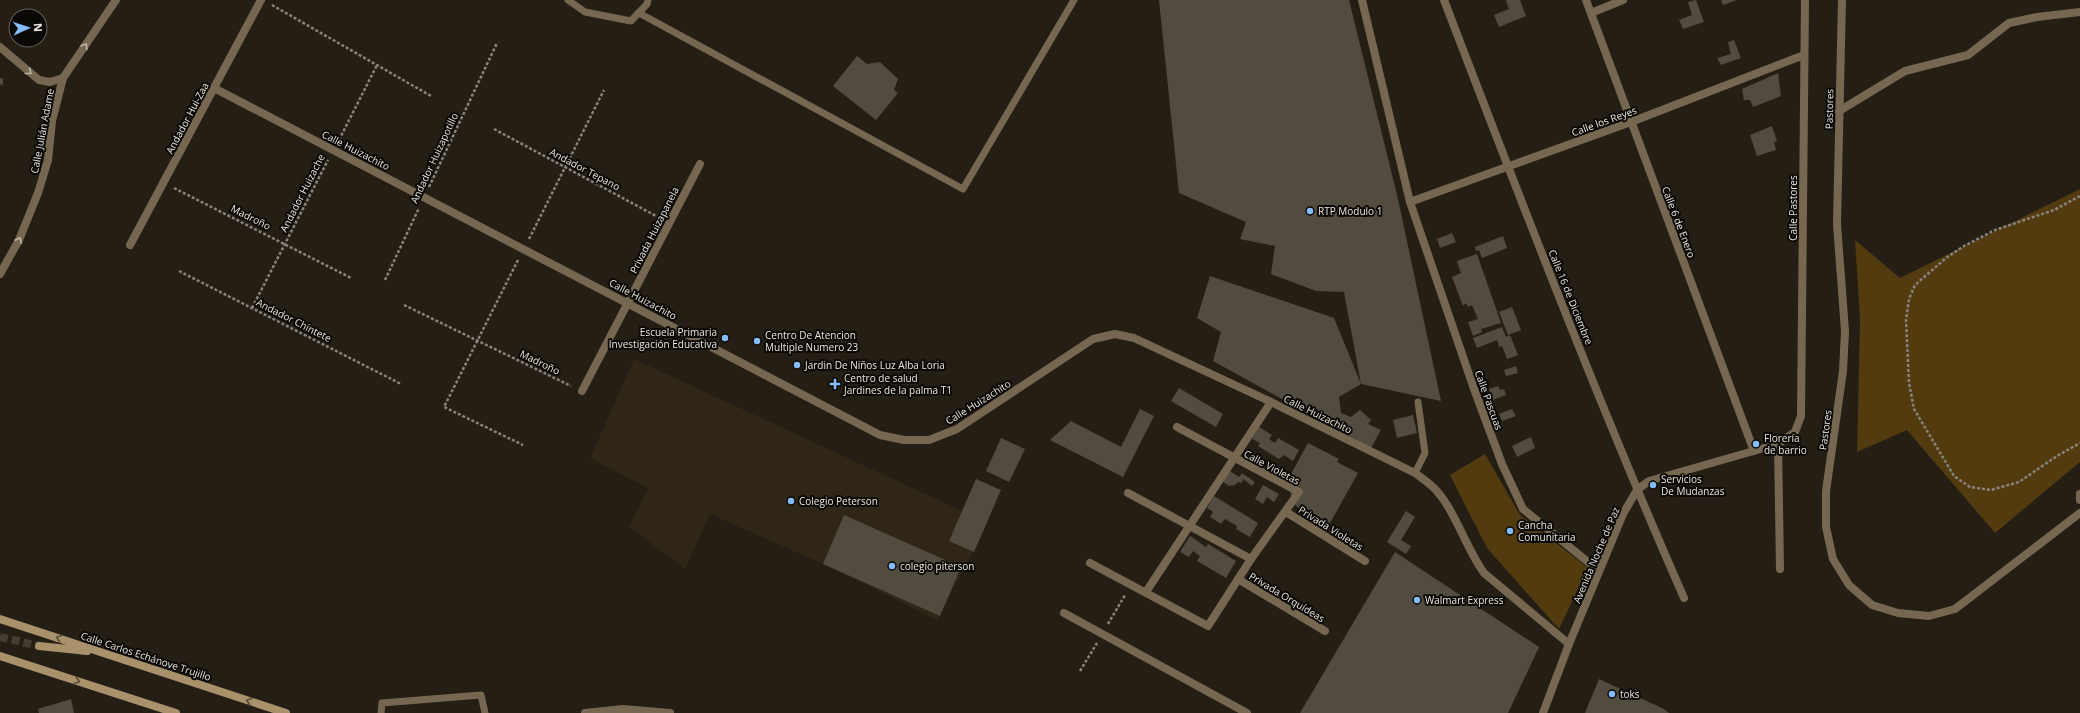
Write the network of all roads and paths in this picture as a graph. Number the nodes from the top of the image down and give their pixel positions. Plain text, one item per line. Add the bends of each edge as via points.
1 (116, 0) edge
2 (261, 0) edge
3 (568, 0) edge
4 (648, 0) edge
5 (1074, 0) edge
6 (1362, 0) edge
7 (1444, 0) edge
8 (1586, 0) edge
9 (1623, 0) edge
10 (1805, 0) edge
11 (1842, 0) edge
12 (270, 4) dead end
13 (1591, 12) junction
14 (2080, 12) edge
15 (638, 13) junction
16 (497, 43) dead end
17 (0, 47) edge
18 (1804, 55) junction
19 (377, 65) junction
20 (63, 78) junction
21 (214, 88) junction
22 (431, 96) dead end
23 (1839, 111) junction
24 (1631, 122) junction
25 (494, 130) dead end
26 (334, 150) junction
27 (700, 164) dead end
28 (1508, 166) junction
29 (164, 183) junction
30 (2080, 196) edge
31 (424, 197) junction
32 (1410, 202) junction
33 (670, 223) junction
34 (285, 244) junction
35 (130, 246) dead end
36 (179, 271) dead end
37 (0, 274) edge
38 (351, 278) dead end
39 (385, 280) dead end
40 (628, 303) junction
41 (404, 305) dead end
42 (252, 308) junction
43 (401, 384) dead end
44 (582, 391) joint
45 (1271, 402) junction
46 (1418, 402) dead end
47 (444, 407) dead end
48 (1801, 416) joint
49 (1177, 427) dead end
50 (2080, 443) edge
51 (1778, 444) junction
52 (523, 445) dead end
53 (1754, 451) junction
54 (1235, 458) junction
55 (1415, 473) junction
56 (1637, 490) junction
57 (1128, 493) dead end
58 (2080, 494) edge
59 (2080, 500) edge
60 (1286, 512) junction
61 (2080, 512) edge
62 (1188, 526) junction
63 (1251, 559) junction
64 (1365, 561) dead end
65 (1090, 563) dead end
66 (1780, 569) dead end
67 (1599, 572) junction
68 (1238, 579) junction
69 (1146, 592) junction
70 (1684, 598) dead end
71 (1064, 613) dead end
72 (0, 619) edge
73 (1325, 631) dead end
74 (1568, 644) junction
75 (39, 646) tunnel mouth
76 (104, 653) junction
77 (0, 656) edge
78 (176, 713) edge
79 (286, 713) edge
80 (381, 713) edge
81 (485, 713) edge
82 (586, 713) edge
83 (670, 713) edge
84 (1247, 713) edge
85 (1543, 713) edge

20 -> 1 street, Calle Julián Adame
2 - 21 street, Andador Hui-Zaa
3 - 15 lane via 585,12 631,21
4 - 15 lane
5 - 15 lane via 963,189
6 - 32 street, Calle Pascuas
7 - 28 street, Calle 16 de Diciembre
8 - 13 street, Calle 6 de Enero
9 - 13 street
10 - 18 street, Calle Pastores
11 - 23 street, Pastores
12 - 19 path
13 - 24 street, Calle 6 de Enero
14 - 23 street via 2009,23 1968,55 1905,71
16 - 31 path, Andador Huizapotillo
17 -> 20 street via 39,80 50,82
18 - 24 street, Calle los Reyes
18 - 48 street, Calle Pastores
19 - 22 path
19 - 26 path, Andador Huizache
37 -> 20 street, Calle Julián Adame via 20,240 38,193 48,160 52,121
21 - 26 street, Calle Huizachito
21 - 29 street, Andador Hui-Zaa
23 - 61 street, Pastores via 1837,224 1845,331 1843,372 1826,491 1826,527 1833,559 1848,585 1872,605 1898,613 1929,616 1955,609
24 - 28 street, Calle los Reyes
24 - 53 street, Calle 6 de Enero
25 - 33 path, Andador Tepano
26 - 31 street, Calle Huizachito
26 - 34 path, Andador Huizache
27 - 33 street, Privada Huizapanela
28 - 32 street, Calle los Reyes
28 - 56 street, Calle 16 de Diciembre
29 - 34 path, Madroño
29 - 35 street, Andador Hui-Zaa
30 - 50 path via 2054,210 1995,230 1958,250 1915,285 1909,299 1906,320 1909,383 1914,409 1954,476 1970,487 1991,490 2019,482
31 - 39 path, Andador Huizapotillo
31 - 40 street, Calle Huizachito
32 - 67 street, Calle Pascuas via 1474,389 1502,464 1523,509
33 - 40 street, Privada Huizapanela
34 - 38 path, Madroño
34 - 42 path, Andador Huizache
36 - 42 path, Andador Chintete
40 - 44 street, Privada Huizapanela
40 - 45 street, Calle Huizachito via 880,435 904,440 929,440 957,429 1093,339 1115,334 1134,338
41 - 44 path, Madroño
42 - 43 path, Andador Chintete
45 - 54 street
45 - 55 street, Calle Huizachito
46 - 55 lane via 1425,453
47 - 52 path
48 - 51 street, Avenida Noche de Paz via 1795,432
49 - 54 street
51 - 53 street, Avenida Noche de Paz
51 - 66 street
53 - 56 street, Avenida Noche de Paz via 1649,481
54 - 60 street, Calle Violetas via 1299,492
54 - 62 street
55 - 74 street, Calle Huizachito via 1435,489 1447,505 1484,573
56 - 67 street, Avenida Noche de Paz via 1623,514
56 - 70 street, Calle 16 de Diciembre
57 - 62 street
58 - 59 street
60 - 63 street
60 - 64 street, Privada Violetas
62 - 63 street
62 - 69 street
63 - 68 street
65 - 69 street
67 - 74 street, Avenida Noche de Paz
68 - 69 street via 1208,626
68 - 73 street, Privada Orquídeas
71 - 84 street
76 -> 72 main road, Calle Carlos Echánove Trujillo
74 - 85 street, Avenida Noche de Paz
75 - 76 main road
79 -> 76 main road, Calle Carlos Echánove Trujillo
77 -> 78 main road
80 - 81 lane via 382,703 481,695
82 - 83 street via 623,708

